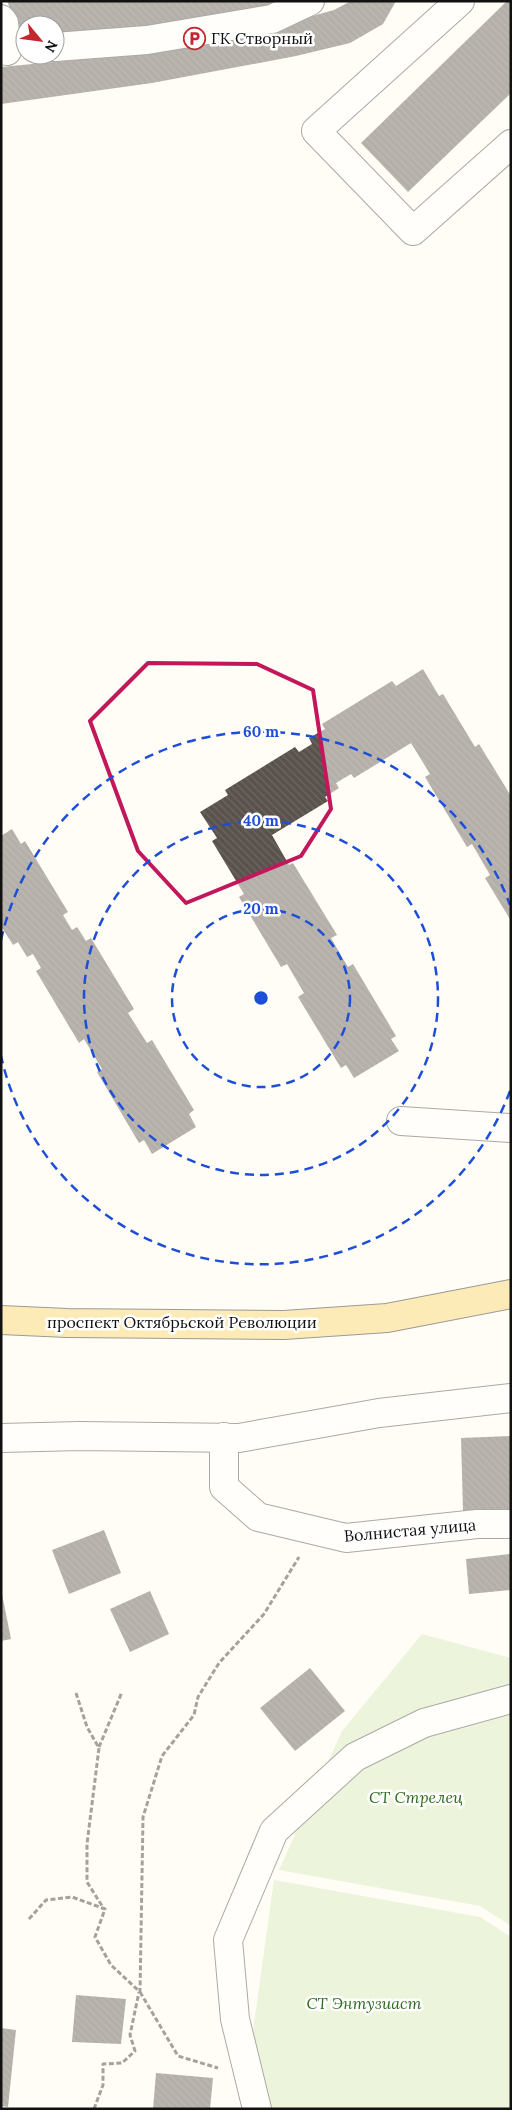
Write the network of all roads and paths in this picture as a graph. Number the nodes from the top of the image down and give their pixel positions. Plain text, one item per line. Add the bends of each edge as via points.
1 (310, 1) edge
2 (460, 1) edge
3 (1, 19) edge
4 (65, 46) edge
5 (11, 50) edge
6 (511, 144) edge
7 (401, 1121) dead end
8 (511, 1128) edge
9 (511, 1294) edge
10 (1, 1320) edge
11 (511, 1398) edge
12 (224, 1436) junction
13 (1, 1438) edge
14 (511, 1524) edge
15 (315, 1530) junction
16 (76, 1692) dead end
17 (122, 1692) dead end
18 (511, 1699) edge
19 (99, 1748) junction
20 (105, 1909) junction
21 (29, 1919) dead end
22 (140, 1992) junction
23 (227, 2070) dead end
24 (94, 2109) edge
25 (257, 2109) edge

1 - 4 street via 272,19 147,40
2 - 6 street via 316,131 413,231
3 - 5 street
7 - 8 street
9 - 10 main road, проспект Октябрьской Революции via 387,1318 284,1325 85,1324
11 - 12 street via 379,1413 239,1438
12 - 13 street
12 - 15 street, Волнистая улица via 224,1487 258,1517
14 - 15 street, Волнистая улица via 477,1524 346,1538
15 - 22 path via 264,1614 218,1663 198,1697 194,1715 162,1756 143,1816
16 - 19 path via 87,1728
17 - 19 path
18 - 25 street via 424,1723 355,1757 274,1831 228,1940 235,2019
19 - 20 path via 87,1844 87,1882
20 - 21 path via 72,1897 46,1900
20 - 22 path via 94,1937 111,1965
22 - 23 path via 178,2056
22 - 24 path via 130,2035 135,2051 122,2063 102,2064 103,2085

